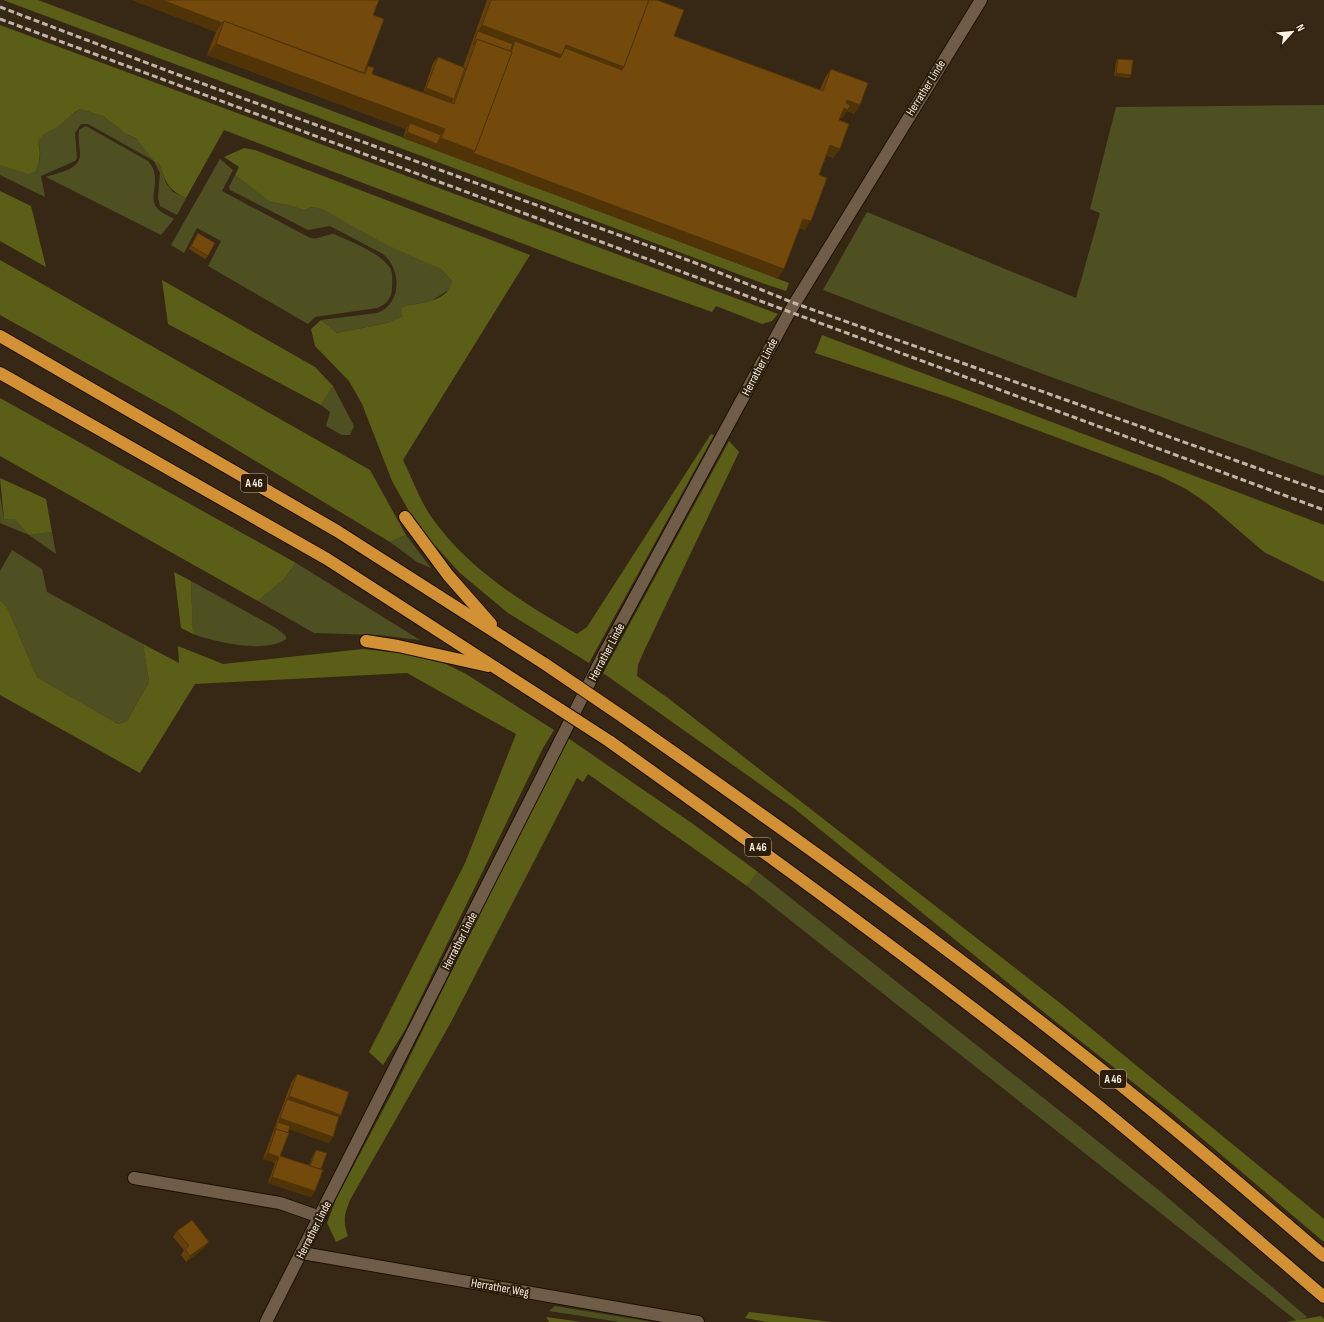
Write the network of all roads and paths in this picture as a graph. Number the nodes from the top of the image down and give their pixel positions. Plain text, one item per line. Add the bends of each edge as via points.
1 (981, 0) edge
2 (0, 336) edge
3 (0, 374) edge
4 (405, 517) dead end
5 (504, 638) junction
6 (366, 641) dead end
7 (496, 668) junction
8 (134, 1178) dead end
9 (320, 1217) junction
10 (302, 1253) junction
11 (1324, 1256) edge
12 (1324, 1297) edge
13 (266, 1322) edge
14 (698, 1322) edge

1 - 9 street, Herrather Linde via 790,311 604,654
2 - 5 highway, A 46 via 330,527
3 - 7 highway, A 46 via 326,559
4 - 5 highway via 448,575
5 - 11 highway, A 46, bridge via 623,717 896,911 1144,1104
6 - 7 highway
7 - 12 highway, A 46, bridge via 609,741 779,862 1122,1126
8 - 9 street via 280,1203
9 - 10 street, Herrather Linde
10 - 13 street, Herrather Linde
10 - 14 street, Herrather Weg

